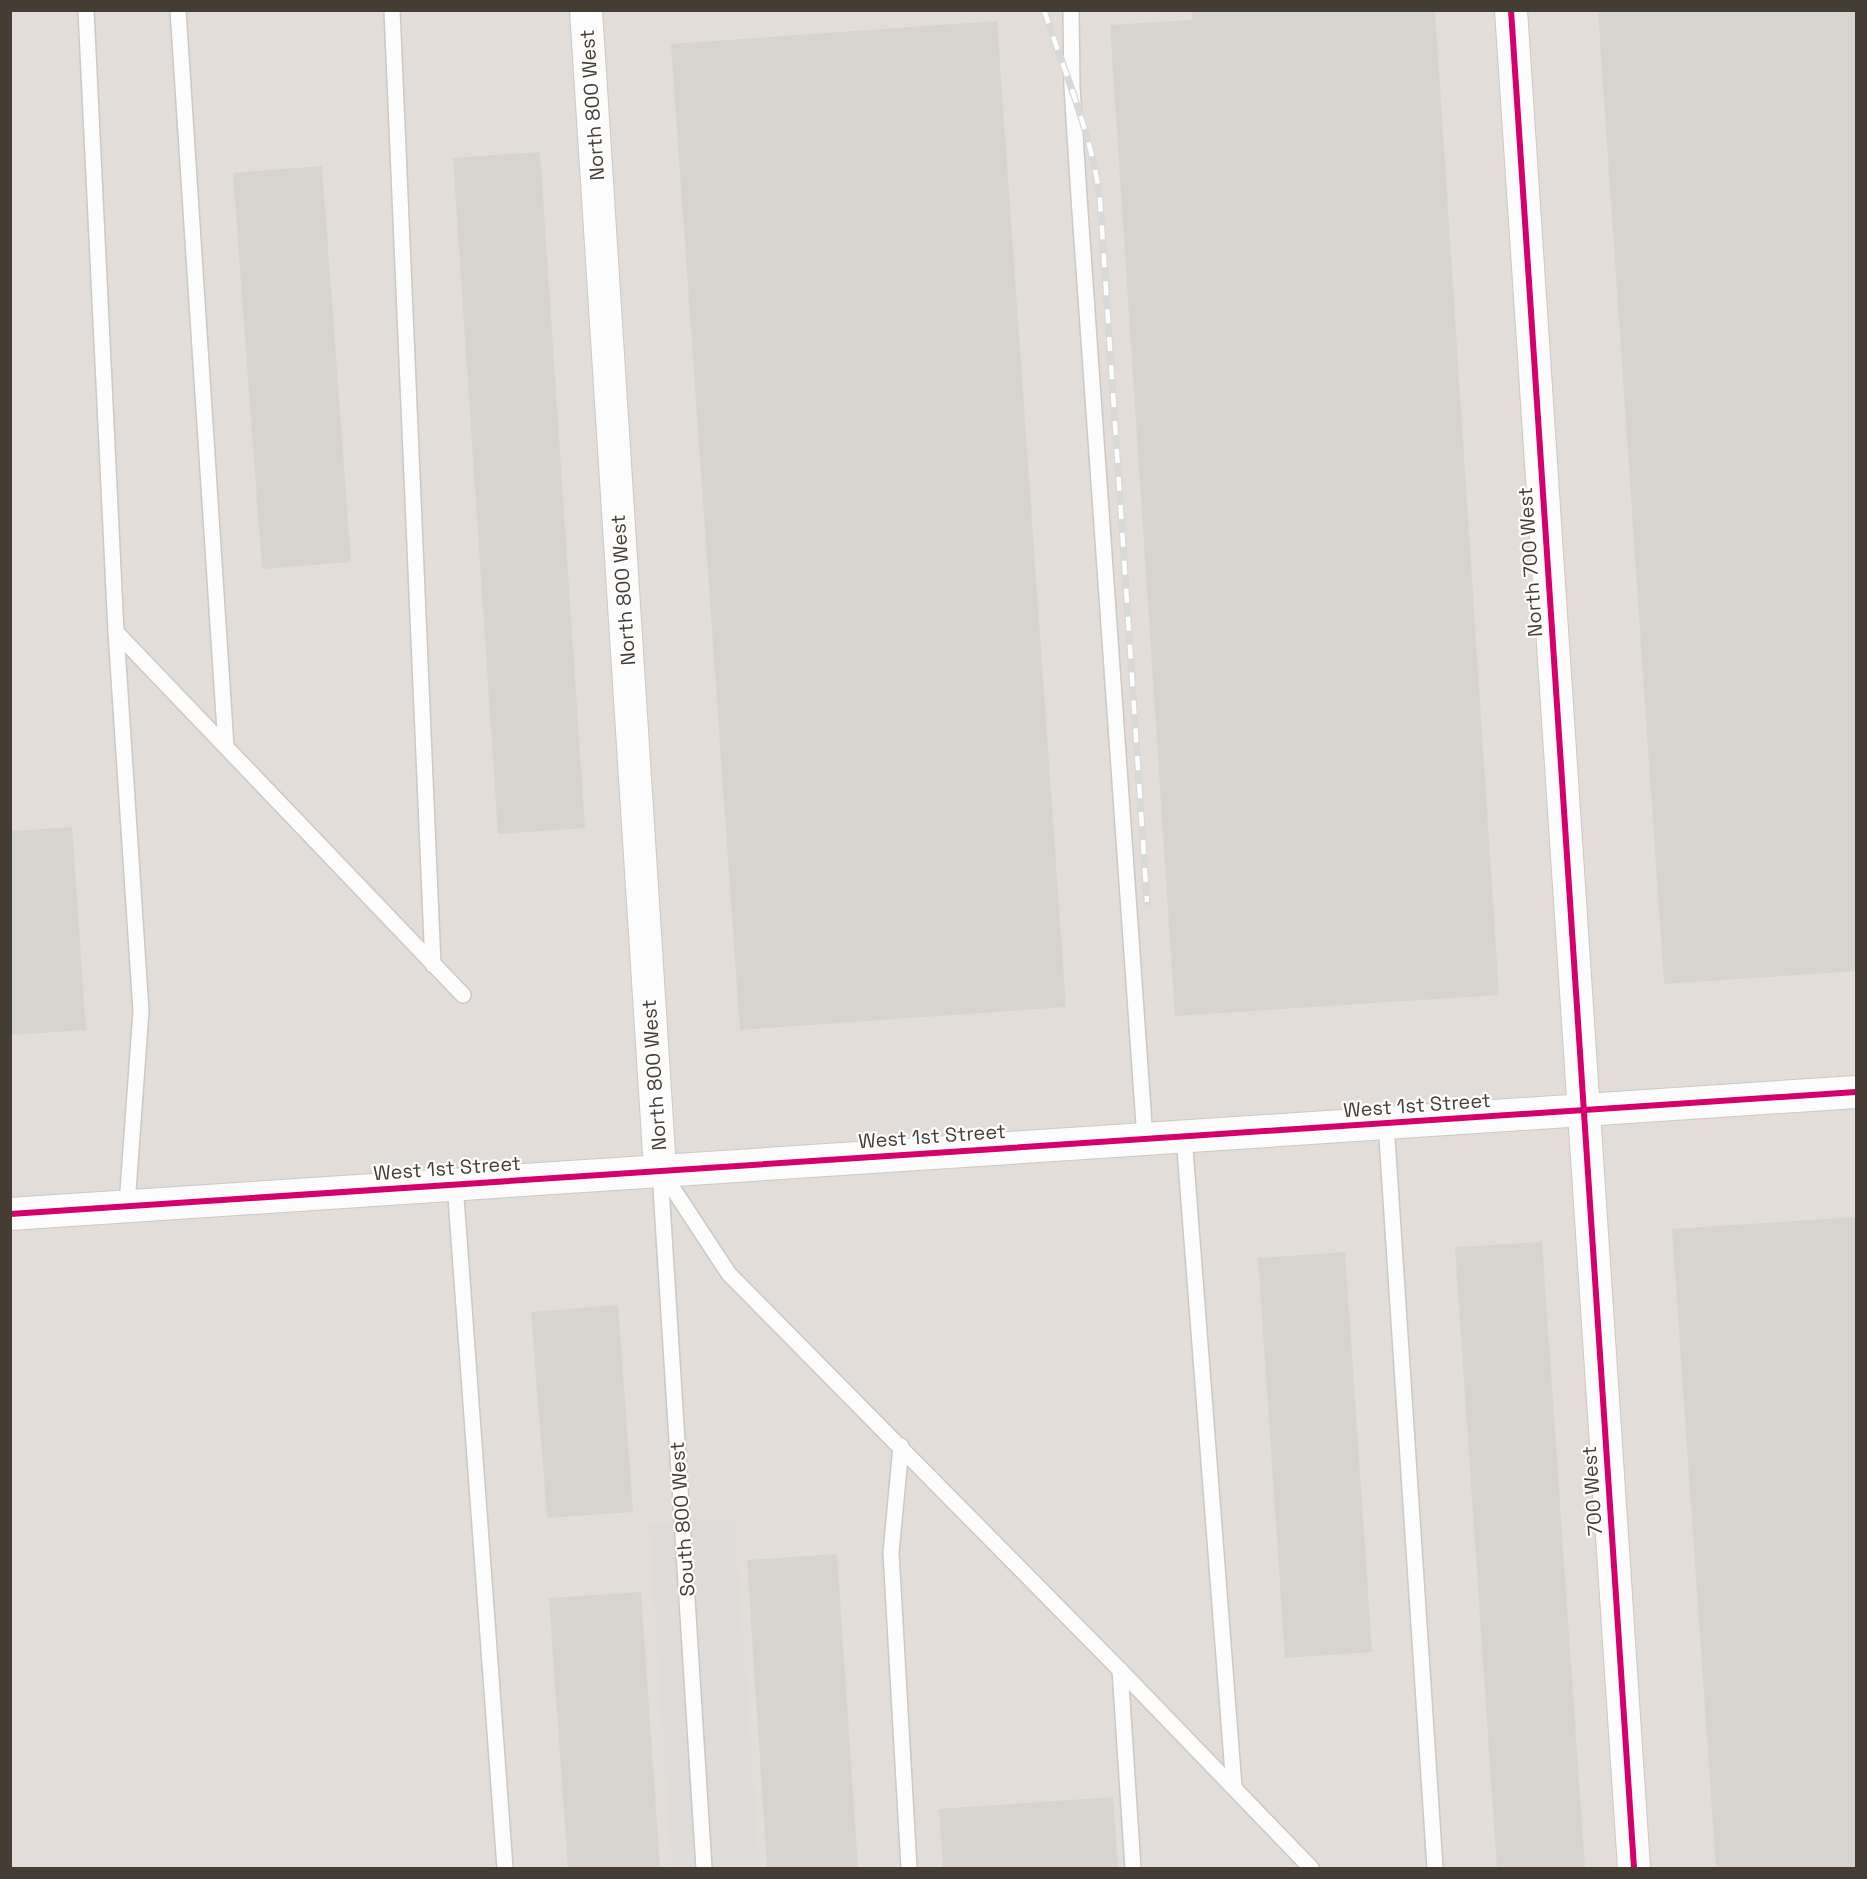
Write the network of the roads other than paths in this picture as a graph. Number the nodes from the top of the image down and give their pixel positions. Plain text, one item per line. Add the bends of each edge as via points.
1 (86, 10) edge
2 (178, 10) edge
3 (392, 10) edge
4 (586, 10) edge
5 (1071, 10) edge
6 (1511, 10) edge
7 (116, 632) junction
8 (226, 747) junction
9 (433, 965) junction
10 (463, 995) dead end
11 (1857, 1092) edge
12 (1582, 1111) junction
13 (1386, 1123) junction
14 (1184, 1136) junction
15 (1145, 1139) junction
16 (660, 1169) junction
17 (455, 1184) junction
18 (127, 1205) junction
19 (10, 1214) edge
20 (901, 1446) junction
21 (1120, 1670) junction
22 (1233, 1787) junction
23 (505, 1869) edge
24 (704, 1869) edge
25 (909, 1869) edge
26 (1133, 1869) edge
27 (1311, 1869) edge
28 (1435, 1869) edge
29 (1634, 1869) edge

1 - 7 lane
2 - 8 lane
3 - 9 lane
4 - 16 street, North 800 West
5 - 15 lane via 1078,198
6 - 12 street, North 700 West
7 - 8 lane
7 - 18 lane via 141,1011
8 - 9 lane
9 - 10 lane
11 - 12 street, West 1st Street
12 - 13 street, West 1st Street
12 - 29 street, 700 West
13 - 14 street, West 1st Street
13 - 28 lane
14 - 15 street, West 1st Street
14 - 22 lane
15 - 16 street, West 1st Street
16 - 17 street, West 1st Street
16 - 20 lane via 729,1274
16 - 24 lane, South 800 West
17 - 18 street, West 1st Street
17 - 23 lane
18 - 19 street, West 1st Street
20 - 21 lane
20 - 25 lane via 891,1553
21 - 22 lane
21 - 26 lane
22 - 27 lane

